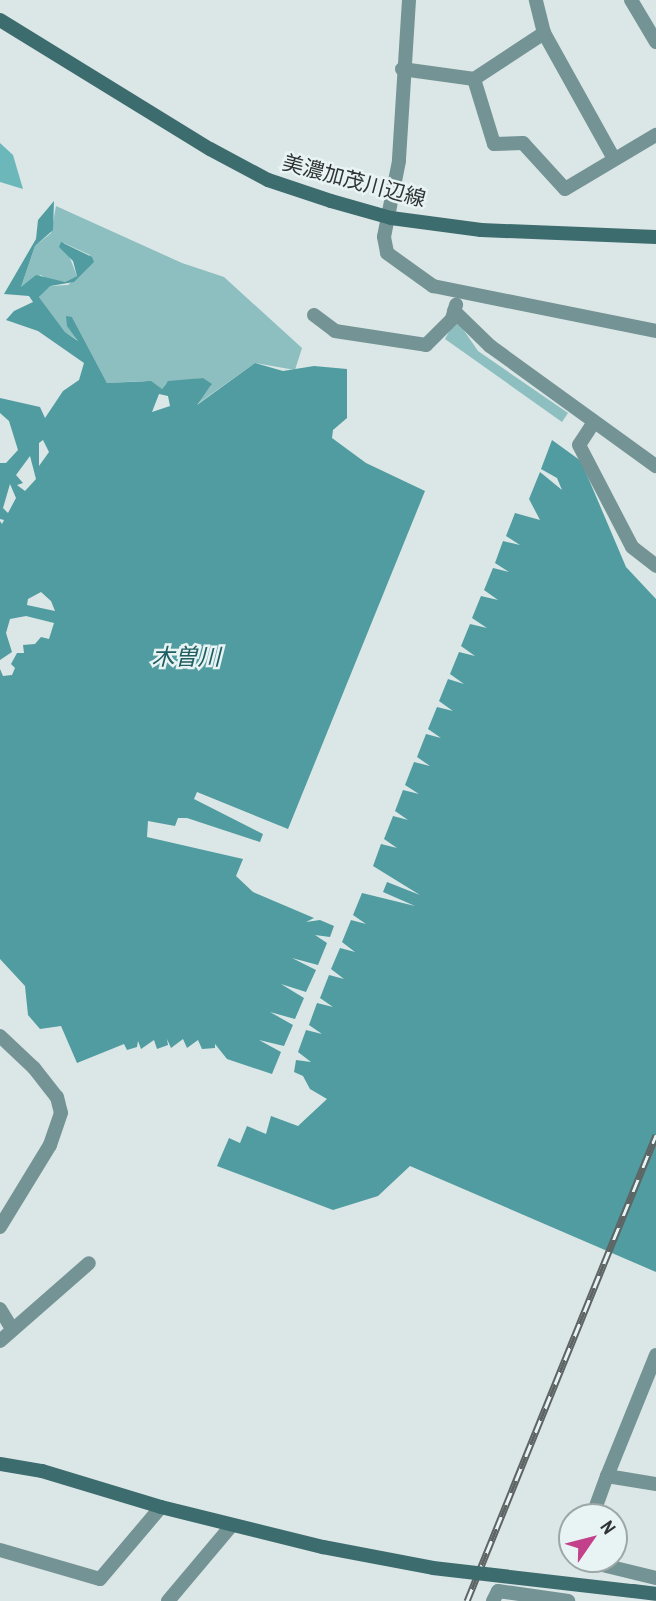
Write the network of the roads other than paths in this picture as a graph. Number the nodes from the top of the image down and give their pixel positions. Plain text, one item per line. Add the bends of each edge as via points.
1 (536, 0) edge
2 (631, 0) edge
3 (408, 1) edge
4 (0, 20) edge
5 (544, 33) junction
6 (656, 42) edge
7 (402, 69) junction
8 (474, 79) junction
9 (656, 135) edge
10 (614, 159) junction
11 (391, 218) junction
12 (656, 237) edge
13 (459, 292) junction
14 (454, 311) junction
15 (314, 315) dead end
16 (656, 331) edge
17 (594, 422) junction
18 (656, 466) edge
19 (656, 566) edge
20 (0, 1037) edge
21 (0, 1227) edge
22 (89, 1263) dead end
23 (0, 1309) edge
24 (12, 1329) junction
25 (0, 1341) edge
26 (656, 1355) edge
27 (0, 1464) edge
28 (607, 1476) junction
29 (656, 1484) edge
30 (597, 1503) edge
31 (161, 1507) junction
32 (232, 1525) junction
33 (0, 1550) edge
34 (628, 1571) edge
35 (656, 1578) edge
36 (656, 1594) edge
37 (168, 1601) edge
38 (493, 1601) edge
39 (568, 1601) edge

1 - 5 street
2 - 6 street
3 - 7 street
4 - 11 main road, 美濃加茂川辺線 via 268,180
5 - 8 street
5 - 10 street
7 - 8 street
7 - 11 street
8 - 10 street via 494,144 523,143 565,188
9 - 10 street
11 - 12 main road, 美濃加茂川辺線 via 481,230
11 - 13 street via 384,237 387,253 433,286
13 - 14 street
13 - 16 street
14 - 15 street via 426,345 335,331
14 - 17 street via 490,346
17 - 18 street
17 - 19 street via 579,445 632,548
20 - 21 street via 34,1068 57,1097 61,1113 50,1145
22 - 24 street
23 - 24 street
24 - 25 street
26 - 28 street
27 - 31 main road via 42,1471
28 - 29 street
28 - 30 street
31 - 32 main road
31 - 33 street via 100,1579
32 - 36 main road, bridge via 433,1568
32 - 37 street
34 - 35 street
38 - 39 street via 498,1591

